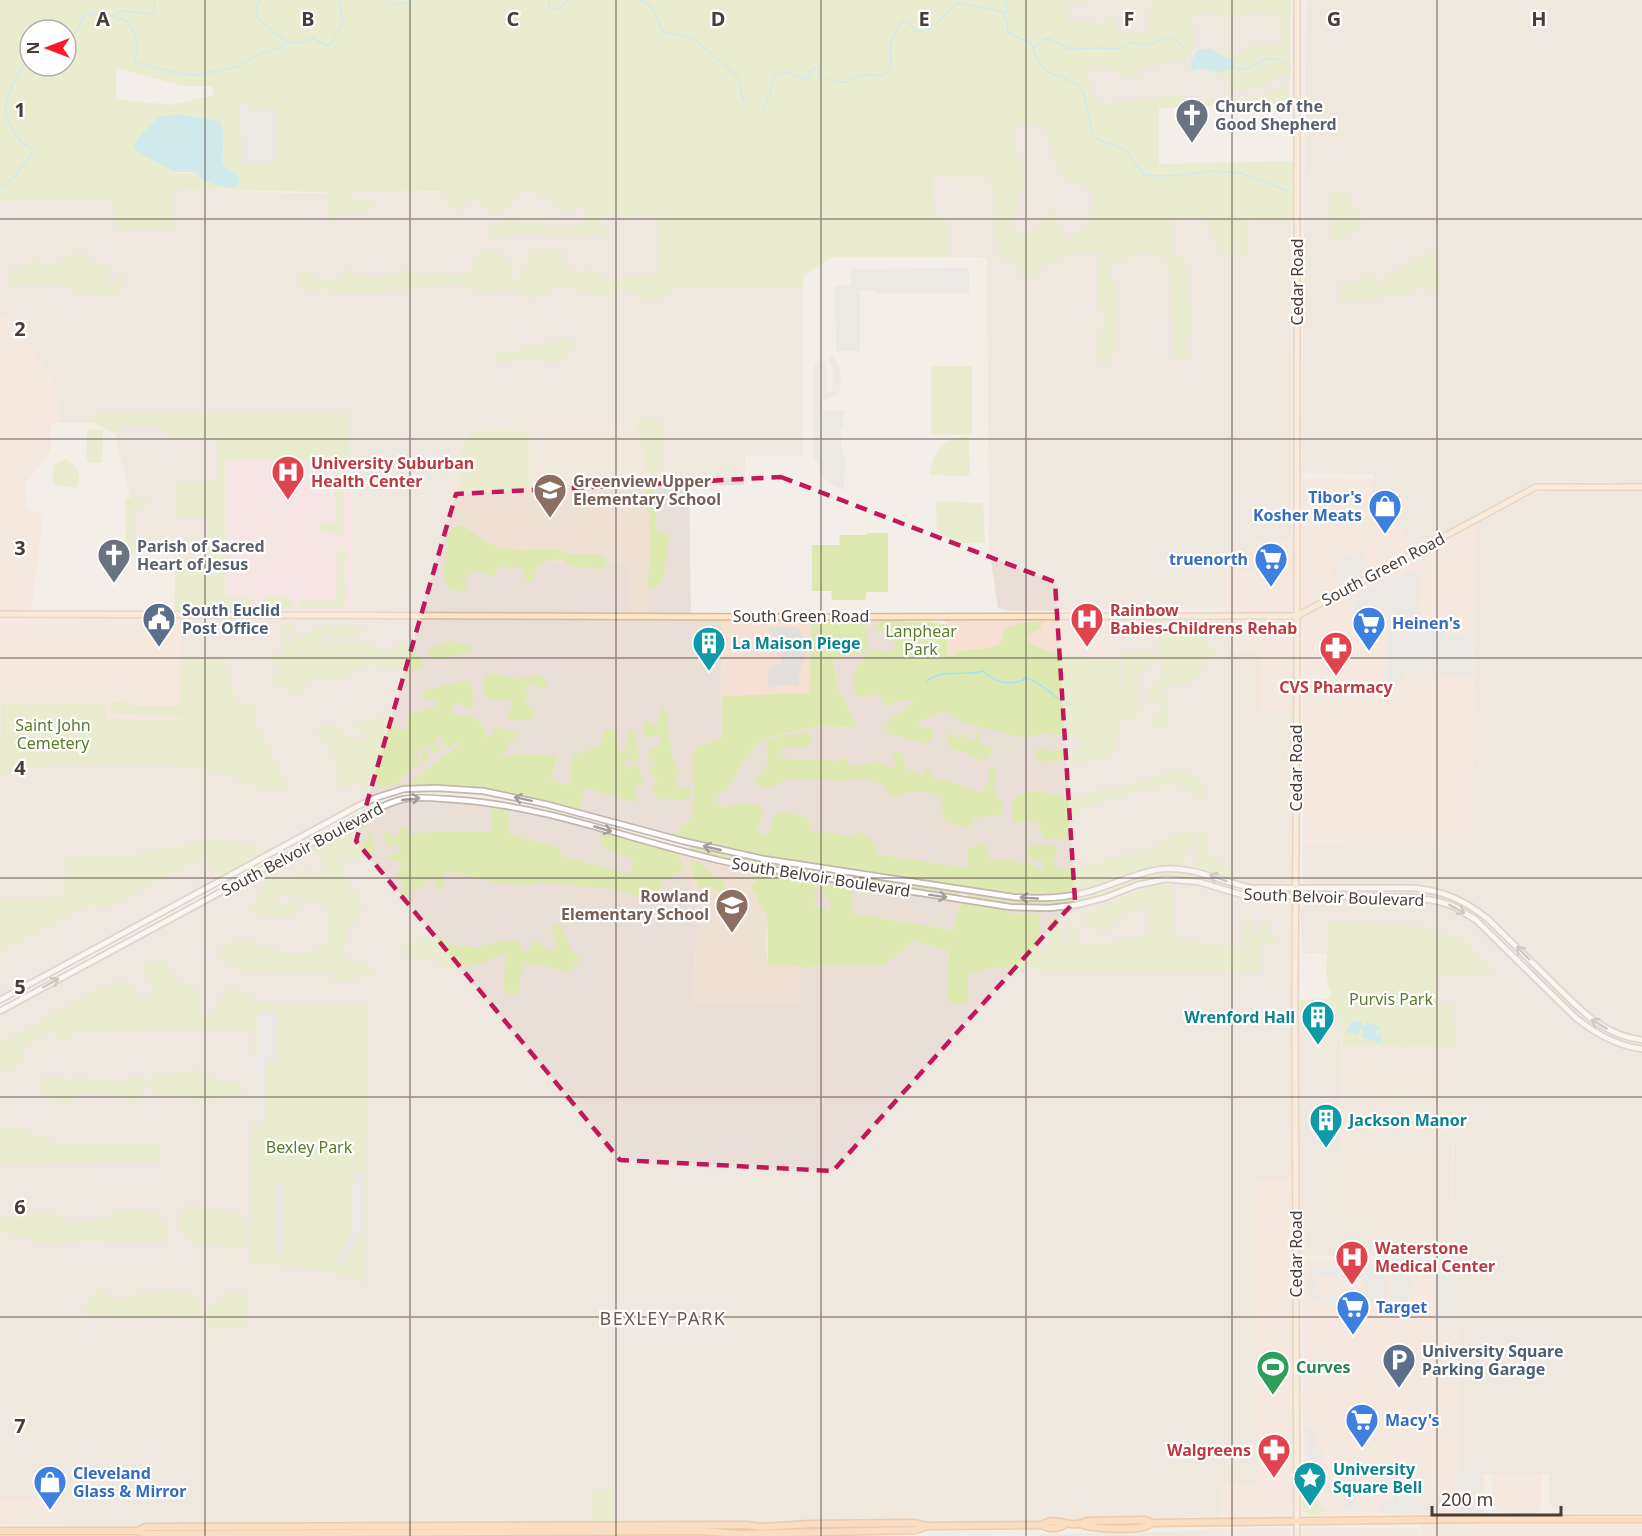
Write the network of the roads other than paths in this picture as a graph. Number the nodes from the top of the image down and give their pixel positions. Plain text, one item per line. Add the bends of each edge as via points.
1 (1297, 0) edge
2 (1642, 487) edge
3 (0, 614) edge
4 (1297, 616) junction
5 (1296, 889) junction
6 (1296, 897) junction
7 (0, 1000) edge
8 (0, 1011) edge
9 (1642, 1040) edge
10 (1642, 1048) edge
11 (1642, 1519) edge
12 (1298, 1522) junction
13 (0, 1531) edge
14 (1298, 1536) edge

1 - 4 main road, Cedar Road
2 - 4 main road, South Green Road via 1536,487
3 - 4 main road, South Green Road
4 - 5 main road, Cedar Road
5 - 6 main road, Cedar Road
5 -> 7 street, South Belvoir Boulevard via 1252,888 1201,872 1164,869 1072,896 1013,897 754,857 483,791 404,789 360,805
9 -> 5 street, South Belvoir Boulevard via 1608,1029 1586,1016 1488,919 1457,898 1414,888
8 -> 6 street, South Belvoir Boulevard via 343,825 404,799 464,800 518,807 725,862 1010,907 1077,905 1166,879 1189,880 1246,896
6 -> 10 street, South Belvoir Boulevard via 1422,898 1453,906 1476,920 1589,1029 1608,1040
6 - 12 main road, Cedar Road
11 - 12 main road
12 - 13 main road via 1087,1521 1059,1528 915,1523
12 - 14 main road, Cedar Road

